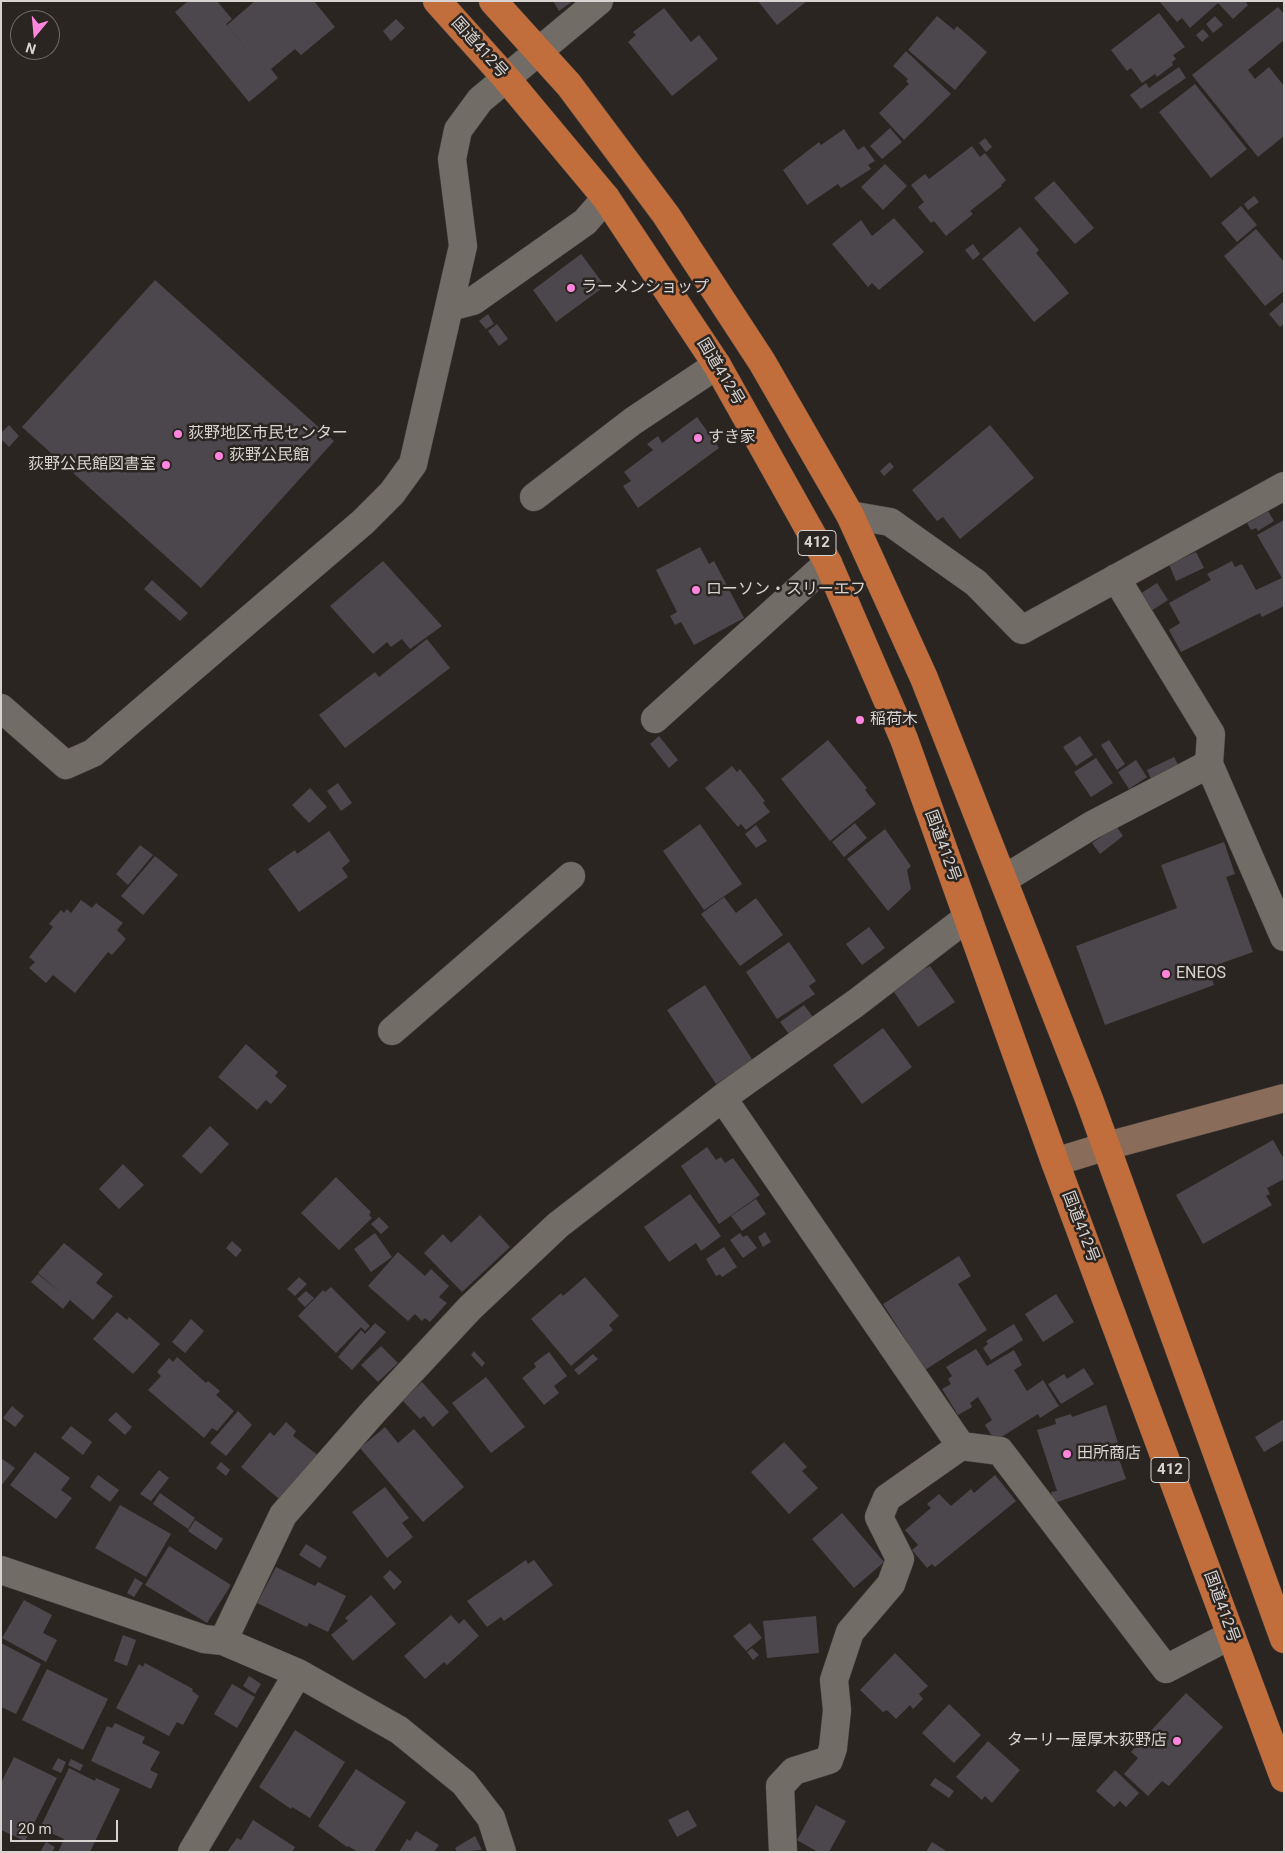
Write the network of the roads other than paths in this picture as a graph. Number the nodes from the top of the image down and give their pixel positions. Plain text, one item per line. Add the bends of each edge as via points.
1 (437, 1) edge
2 (493, 1) edge
3 (599, 1) edge
4 (538, 51) junction
5 (506, 78) junction
6 (606, 198) junction
7 (450, 307) junction
8 (717, 365) junction
9 (1284, 486) edge
10 (534, 497) dead end
11 (850, 516) junction
12 (828, 563) junction
13 (1116, 578) junction
14 (1, 708) edge
15 (655, 719) dead end
16 (1209, 764) junction
17 (572, 876) dead end
18 (1004, 879) junction
19 (968, 918) junction
20 (1284, 937) edge
21 (392, 1031) dead end
22 (725, 1096) junction
23 (1284, 1098) edge
24 (1107, 1146) junction
25 (1055, 1162) junction
26 (961, 1446) junction
27 (1, 1570) edge
28 (1231, 1635) junction
29 (1284, 1639) edge
30 (224, 1641) junction
31 (298, 1673) junction
32 (1284, 1778) edge
33 (192, 1852) edge
34 (502, 1852) edge
35 (783, 1852) edge

1 - 5 highway, 国道412号 / 412
2 - 4 highway, 412
3 - 4 street
4 - 5 street
4 - 11 highway, 412 via 569,85 666,216 762,362
5 - 6 highway, 国道412号 / 412
5 - 7 street via 480,100 458,130 452,159 464,246
6 - 7 street via 585,222 473,301
6 - 8 highway, 国道412号 / 412
7 - 14 street via 412,464 392,493 363,522 93,753 66,765
8 - 10 street via 633,421
8 - 12 highway, 国道412号 / 412
9 - 13 street
11 - 13 street via 890,522 976,583 1022,630
11 - 18 highway, 412 via 924,678
12 - 15 street
12 - 19 highway, 国道412号 / 412 via 904,739
13 - 16 street via 1211,734
16 - 18 street via 1092,825
16 - 20 street
17 - 21 street
18 - 24 highway, 412
19 - 22 street
19 - 25 highway, 国道412号 / 412
22 - 26 street via 726,1103
22 - 30 street via 558,1225 470,1308 374,1411 283,1515
23 - 24 street
24 - 25 street
24 - 29 highway, 412
25 - 28 highway, 国道412号 / 412
26 - 28 street via 1000,1451 1166,1669
26 - 35 street via 887,1498 879,1517 900,1559 890,1584 850,1632 834,1680 837,1710 833,1748 828,1760 794,1771 780,1786
27 - 30 street via 204,1639
28 - 32 highway, 国道412号 / 412
30 - 31 street
31 - 33 street
31 - 34 street via 400,1730 464,1783 491,1818

